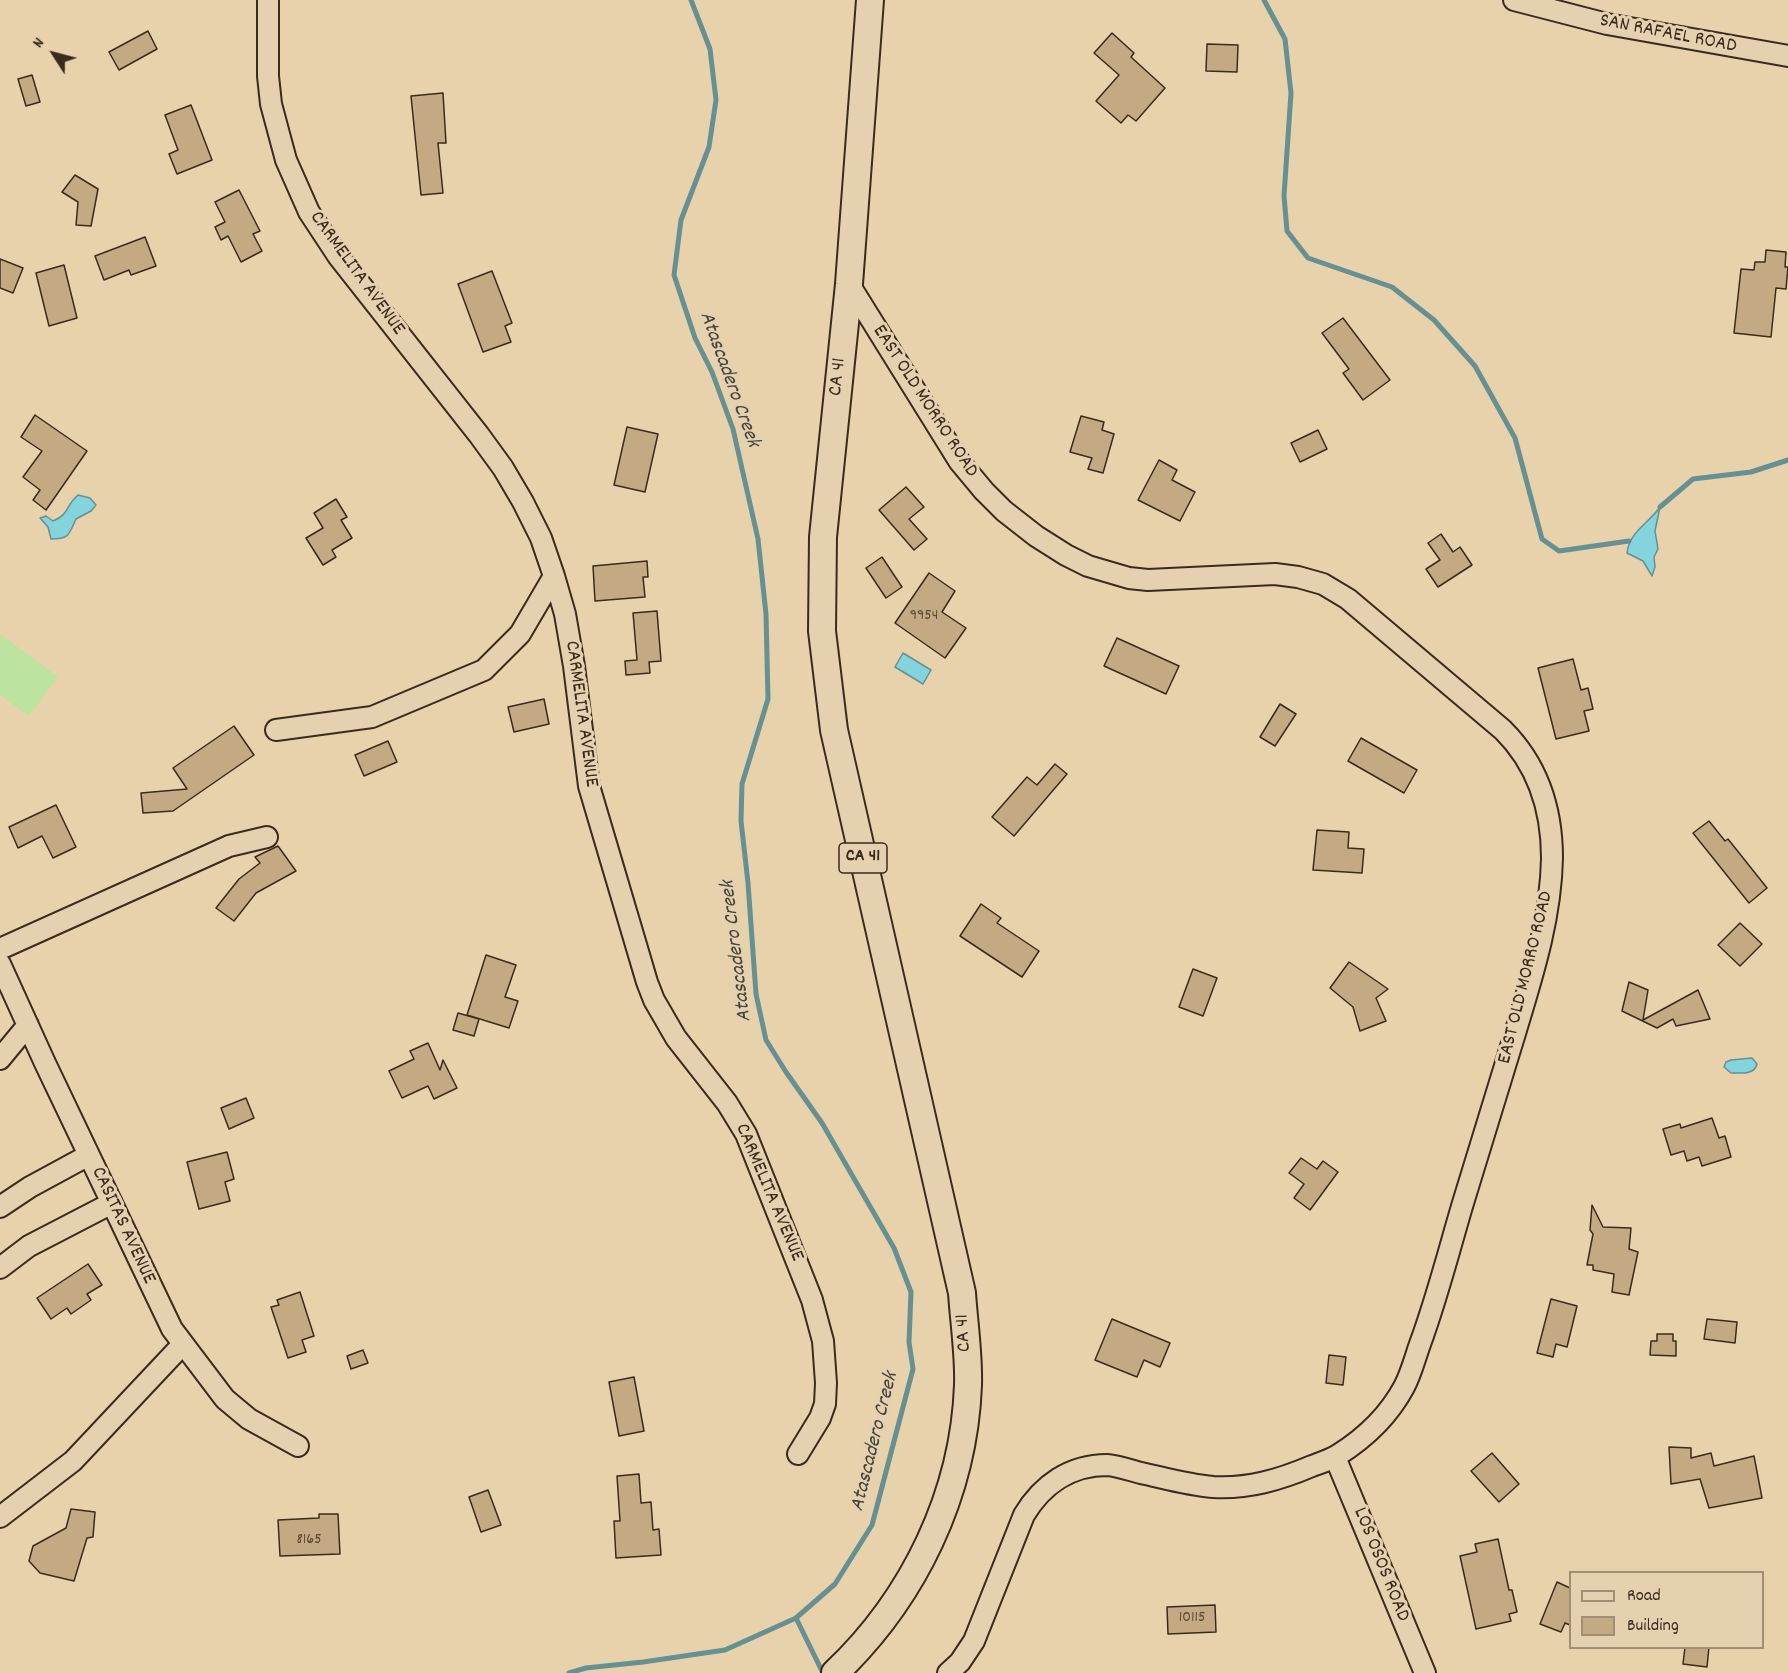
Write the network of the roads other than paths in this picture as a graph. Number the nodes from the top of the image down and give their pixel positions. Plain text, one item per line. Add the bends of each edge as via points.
1 (268, 0) edge
2 (870, 0) edge
3 (1514, 0) edge
4 (1788, 56) edge
5 (849, 284) junction
6 (554, 576) junction
7 (276, 730) dead end
8 (267, 837) dead end
9 (0, 950) edge
10 (0, 964) edge
11 (28, 1025) junction
12 (0, 1059) edge
13 (89, 1155) junction
14 (112, 1203) junction
15 (0, 1207) edge
16 (0, 1268) edge
17 (183, 1344) junction
18 (298, 1446) dead end
19 (798, 1454) dead end
20 (1335, 1457) junction
21 (0, 1517) edge
22 (836, 1673) edge
23 (948, 1673) edge
24 (1425, 1673) edge

1 - 6 street, CARMELITA AVENUE via 271,104 300,195 338,256 503,468 540,538
2 - 5 main road, CA 41 / CA 41
3 - 4 street, SAN RAFAEL ROAD via 1607,24
5 - 20 street, EAST OLD MORRO ROAD via 959,461 997,504 1036,536 1088,566 1129,578 1275,574 1323,584 1348,599 1519,745 1543,794 1552,855 1547,914 1427,1327 1404,1387 1385,1415 1365,1436
5 - 22 main road, CA 41 / CA 41 via 823,537 822,631 834,730 962,1293 969,1383 964,1434 949,1494 927,1551 896,1603
6 - 7 street via 520,634 484,670 372,717
6 - 19 street, CARMELITA AVENUE via 574,666 589,786 646,982 676,1038 727,1102 746,1134 819,1321 825,1362 825,1404
8 - 9 street via 229,846
10 - 11 street, CASITAS AVENUE
11 - 12 street
11 - 13 street, CASITAS AVENUE
13 - 14 street, CASITAS AVENUE
13 - 15 street
14 - 16 street via 29,1246
14 - 17 street, CASITAS AVENUE via 150,1286
17 - 18 street, CASITAS AVENUE via 238,1411
17 - 21 street via 73,1461
20 - 23 street, EAST OLD MORRO ROAD via 1262,1484 1237,1487 1181,1482 1110,1465 1079,1470 1061,1478 1044,1488 1024,1515 974,1641
20 - 24 street, LOS OSOS ROAD

